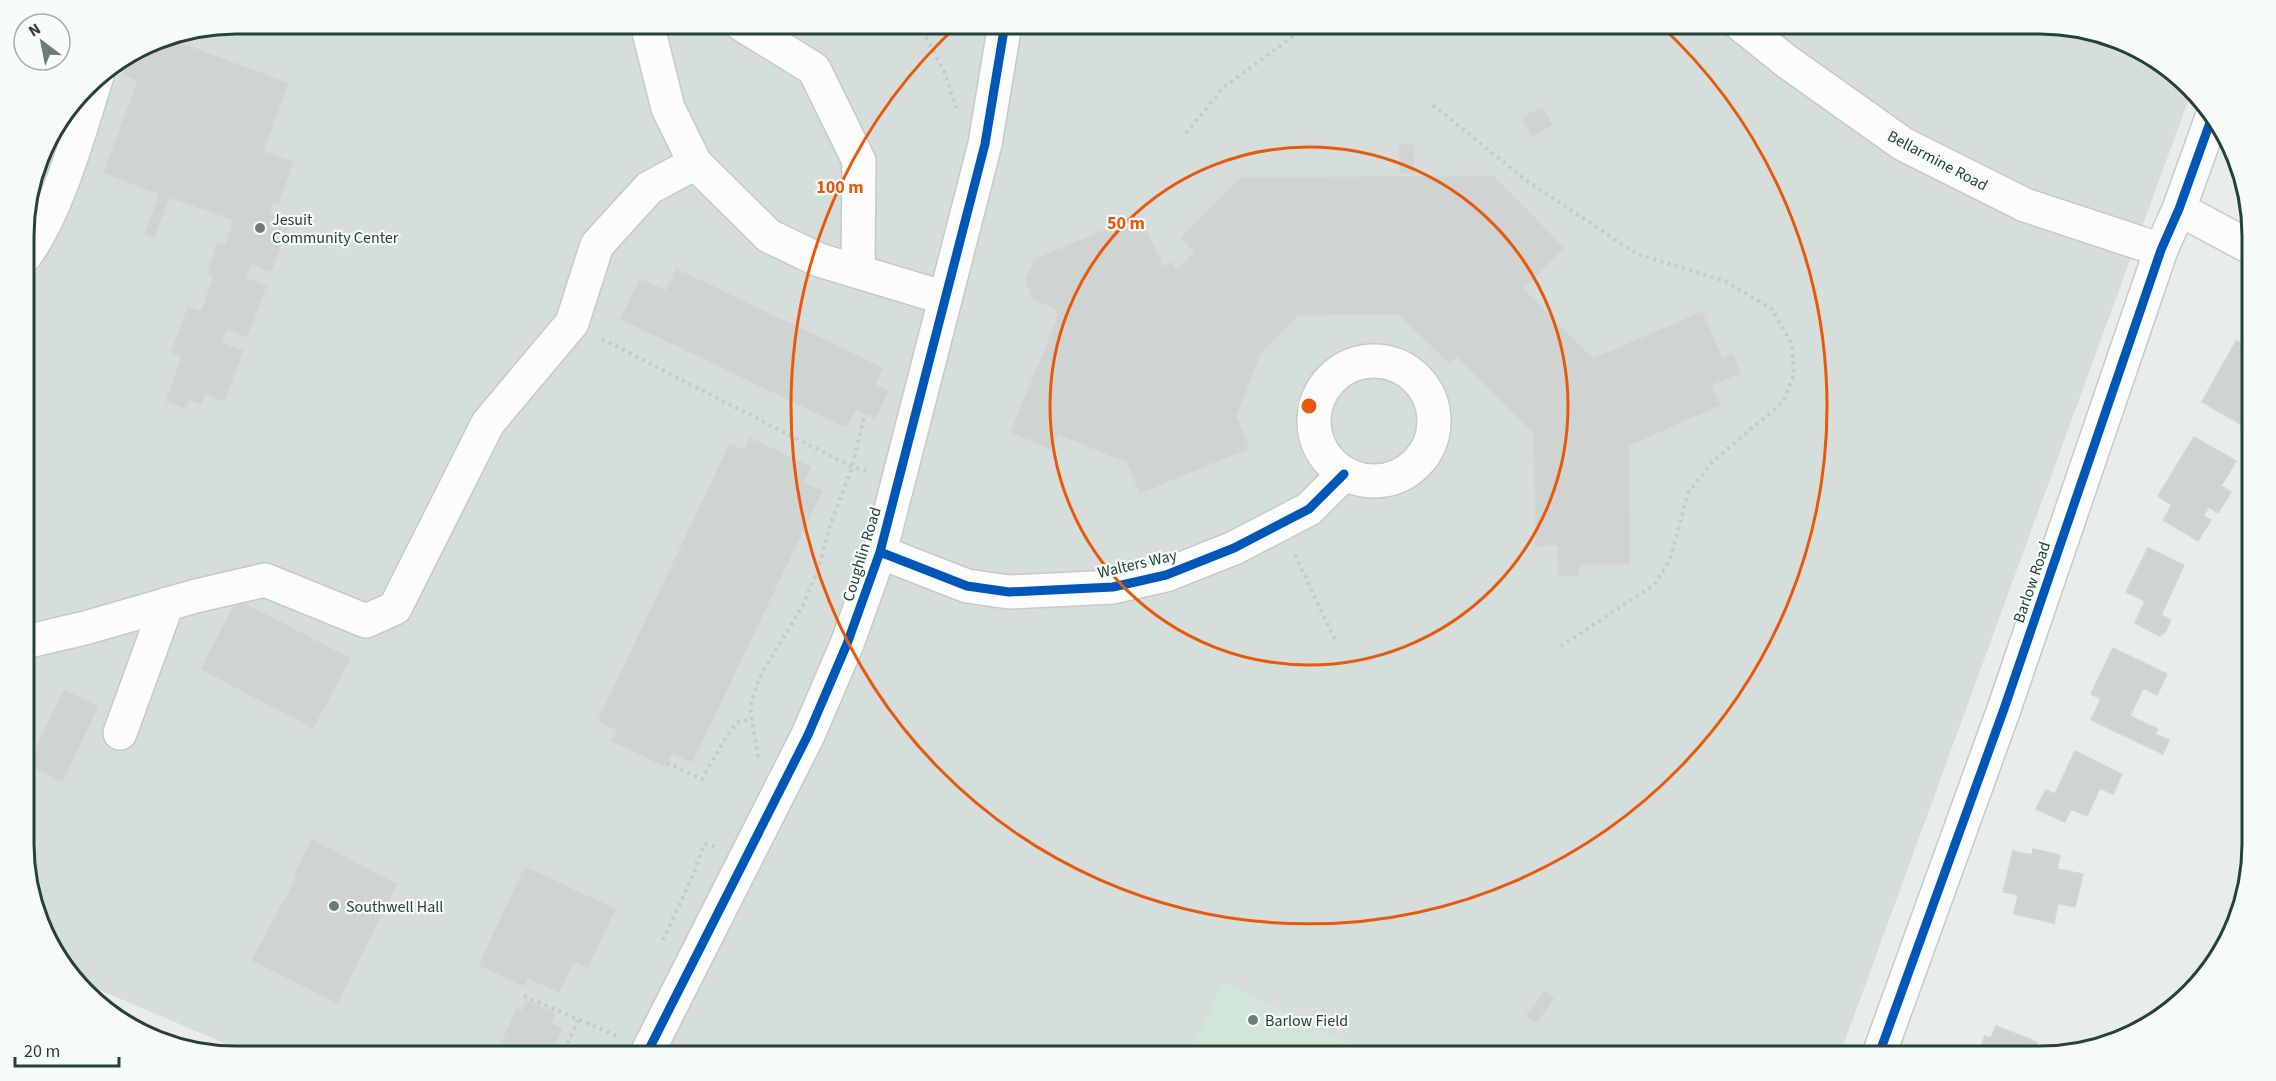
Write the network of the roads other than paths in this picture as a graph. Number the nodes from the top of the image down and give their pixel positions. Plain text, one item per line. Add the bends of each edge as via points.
1 (1753, 34) edge
2 (650, 35) edge
3 (758, 35) edge
4 (1003, 35) edge
5 (90, 99) edge
6 (2208, 127) edge
7 (695, 163) junction
8 (2179, 209) junction
9 (35, 242) edge
10 (2242, 244) edge
11 (2161, 250) junction
12 (858, 270) junction
13 (945, 298) junction
14 (1344, 474) dead end
15 (880, 552) junction
16 (167, 604) junction
17 (34, 640) edge
18 (120, 733) dead end
19 (651, 1046) edge
20 (1882, 1046) edge

1 - 11 street, Bellarmine Road via 1903,144 2025,205
2 - 7 street via 668,108
3 - 12 street via 814,69 859,162
4 - 13 street, Coughlin Road via 985,144
5 - 9 street via 67,170
6 - 8 street, Barlow Road
7 - 12 street via 769,236 819,261
7 - 16 street via 649,188 597,245 572,323 488,423 395,608 366,621 265,580
8 - 10 street
8 - 11 street, Barlow Road
11 - 20 street, Barlow Road via 2004,710
12 - 13 street
13 - 15 street, Coughlin Road
14 - 15 street, Walters Way via 1309,509 1234,548 1166,575 1102,588 1010,592 967,586
15 - 19 street, Coughlin Road via 808,735
16 - 17 street
16 - 18 street

